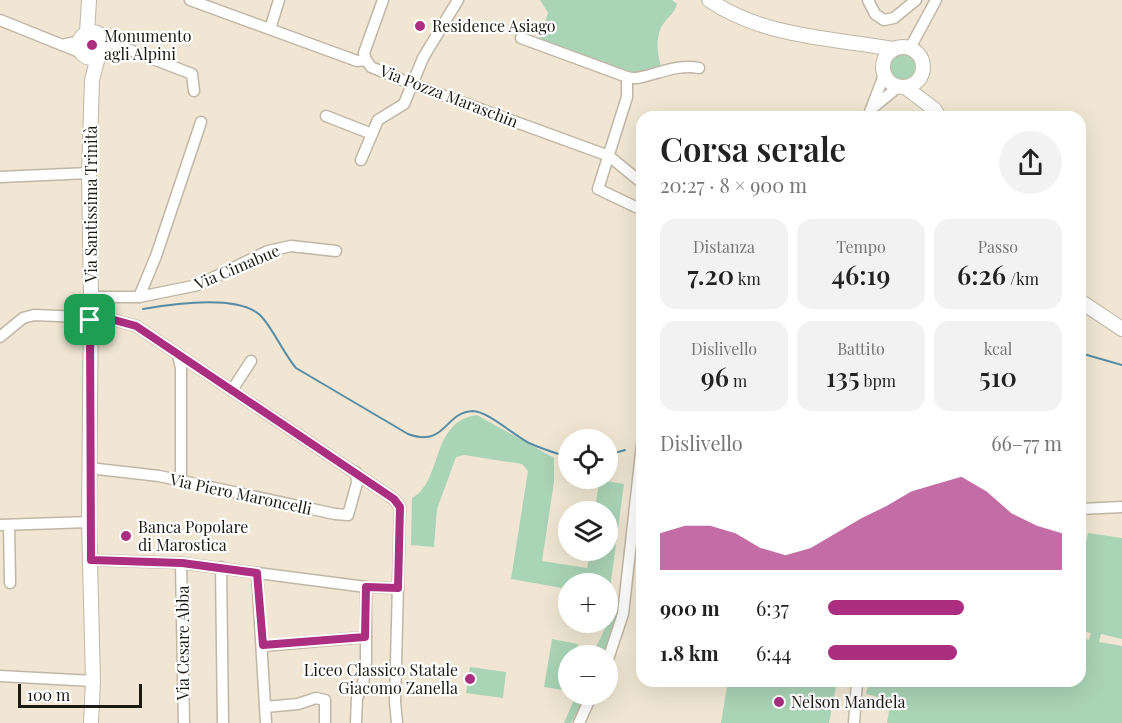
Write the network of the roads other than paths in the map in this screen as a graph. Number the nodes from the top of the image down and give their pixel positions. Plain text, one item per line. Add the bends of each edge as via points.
1 (89, 0) edge
2 (95, 0) edge
3 (190, 0) edge
4 (279, 0) edge
5 (383, 0) edge
6 (458, 0) edge
7 (709, 0) edge
8 (868, 0) edge
9 (916, 0) edge
10 (932, 1) edge
11 (0, 20) edge
12 (270, 29) junction
13 (521, 38) dead end
14 (859, 45) junction
15 (93, 46) junction
16 (910, 48) junction
17 (893, 49) junction
18 (366, 60) junction
19 (699, 68) dead end
20 (883, 72) junction
21 (627, 77) junction
22 (412, 84) junction
23 (902, 87) junction
24 (194, 92) dead end
25 (871, 111) edge
26 (872, 111) edge
27 (933, 111) edge
28 (326, 116) dead end
29 (201, 122) dead end
30 (372, 134) junction
31 (609, 156) junction
32 (361, 160) dead end
33 (89, 173) junction
34 (0, 177) edge
35 (636, 178) edge
36 (636, 207) edge
37 (336, 251) dead end
38 (91, 297) junction
39 (139, 297) junction
40 (1086, 305) edge
41 (90, 320) junction
42 (1122, 329) edge
43 (0, 337) edge
44 (178, 355) junction
45 (251, 361) dead end
46 (232, 390) junction
47 (89, 468) junction
48 (356, 472) junction
49 (181, 482) junction
50 (1122, 507) edge
51 (636, 509) edge
52 (1086, 509) edge
53 (89, 522) junction
54 (5, 525) edge
55 (91, 560) junction
56 (182, 563) junction
57 (221, 567) junction
58 (257, 573) junction
59 (10, 583) dead end
60 (366, 587) junction
61 (398, 588) junction
62 (365, 637) junction
63 (263, 645) junction
64 (612, 645) edge
65 (0, 676) edge
66 (93, 681) junction
67 (857, 687) edge
68 (587, 705) edge
69 (265, 707) junction
70 (91, 723) edge
71 (183, 723) edge
72 (223, 723) edge
73 (266, 723) edge
74 (325, 723) edge
75 (356, 723) edge
76 (397, 723) edge
77 (579, 723) edge
78 (854, 723) edge

1 - 15 main road, Via Santissima Trinità
2 - 15 main road, Via Santissima Trinità
3 - 12 street, Via Pozza Maraschin
4 - 12 street
5 - 18 street via 364,53
6 - 22 street
7 - 14 main road via 746,20 781,32
8 - 9 street via 875,14 884,20 894,18
10 - 16 street
11 - 15 street via 56,45
12 - 18 street, Via Pozza Maraschin via 357,61
13 - 21 street
14 - 17 main road
14 - 20 main road
15 - 24 street via 120,47 192,74
15 - 33 main road, Via Santissima Trinità
16 - 17 main road
16 - 23 main road via 921,57 923,71 917,82
17 - 20 main road via 885,58
18 - 22 street, Via Pozza Maraschin via 371,66
19 - 21 street via 675,66 639,78
20 - 23 main road
20 - 25 street
21 - 31 street via 627,97
22 - 30 street via 404,104 384,114
22 - 31 street, Via Pozza Maraschin
23 - 26 street via 887,93
23 - 27 main road
28 - 30 street
29 - 39 street
30 - 32 street
31 - 35 street, Via Pozza Maraschin
31 - 36 street via 598,191
33 - 34 street
33 - 38 main road, Via Santissima Trinità
37 - 39 street, Via Cimabue via 291,246 268,251 198,285
38 - 39 street, Via Cimabue
38 - 41 main road, Via Santissima Trinità
40 - 42 main road
41 - 43 street via 34,315 23,318
41 - 44 street via 114,319 136,326
41 - 47 main road, Via Santissima Trinità
44 - 46 street
44 - 49 street
45 - 46 street
46 - 48 street
47 - 49 street, Via Piero Maroncelli
47 - 53 main road, Via Santissima Trinità
48 - 49 street, Via Piero Maroncelli via 348,515
48 - 61 street via 386,492 400,507
50 - 52 street
51 - 64 street via 623,614
53 - 54 street
53 - 55 main road, Via Santissima Trinità
54 - 59 street
55 - 56 street
55 - 66 main road, Via Santissima Trinità
56 - 57 street
56 - 71 street, Via Cesare Abba
57 - 58 street
57 - 72 street
58 - 60 street
58 - 63 street
60 - 61 street
60 - 62 street
61 - 76 street
62 - 63 street
62 - 75 street via 366,661
63 - 69 street
65 - 66 street
66 - 70 main road, Via Santissima Trinità
67 - 78 street
68 - 77 street
69 - 73 street
69 - 74 street via 298,705 316,698 325,700

